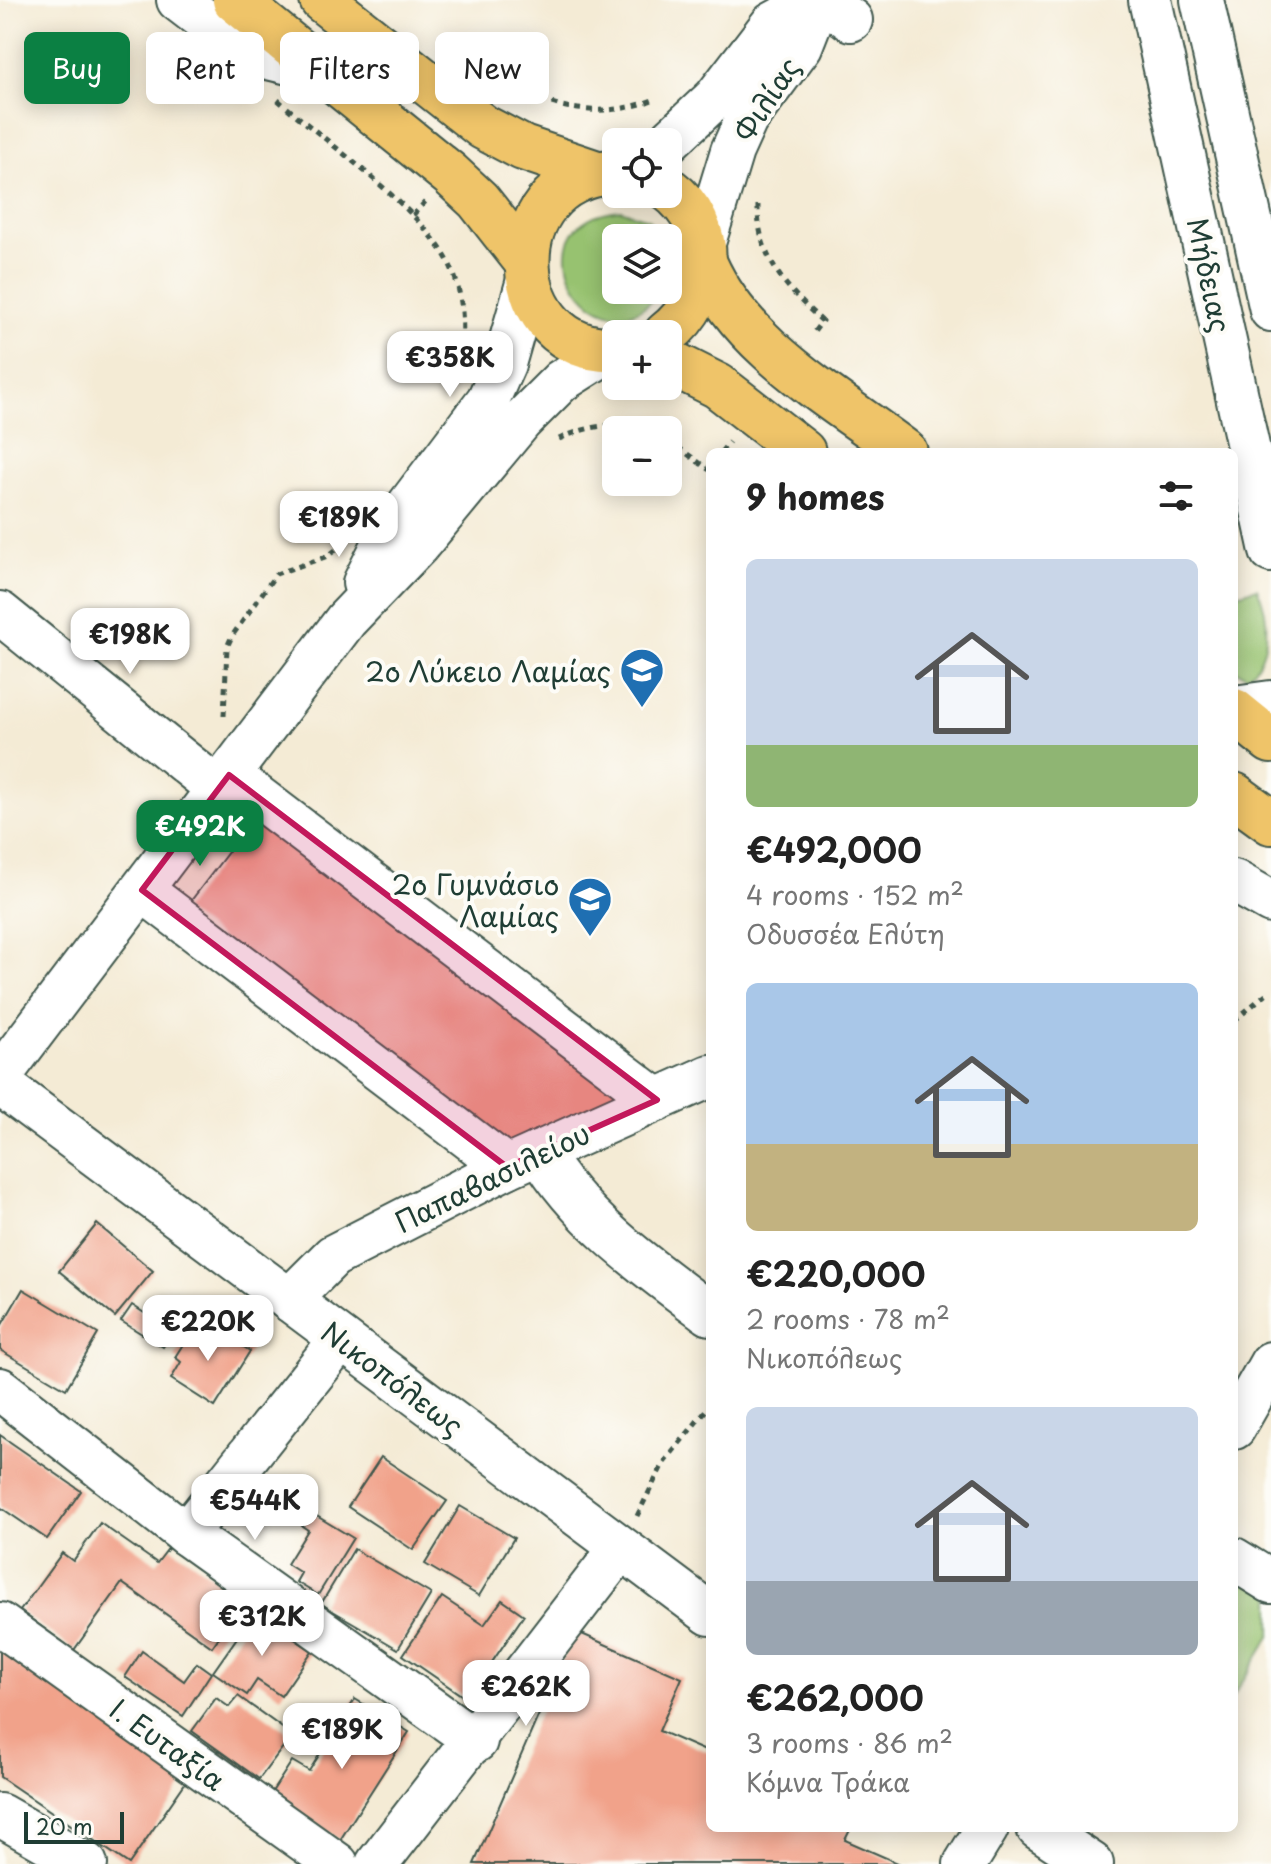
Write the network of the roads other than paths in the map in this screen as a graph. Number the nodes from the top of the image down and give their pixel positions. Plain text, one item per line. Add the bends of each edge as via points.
1 (178, 0) edge
2 (235, 0) edge
3 (322, 0) edge
4 (1150, 0) edge
5 (1202, 0) edge
6 (827, 5) edge
7 (280, 35) edge
8 (280, 61) edge
9 (366, 104) edge
10 (682, 129) edge
11 (602, 171) edge
12 (602, 173) edge
13 (1245, 195) junction
14 (1195, 204) junction
15 (682, 205) edge
16 (704, 255) junction
17 (527, 270) junction
18 (1271, 310) edge
19 (681, 320) edge
20 (602, 348) edge
21 (602, 357) edge
22 (682, 368) edge
23 (798, 448) edge
24 (900, 448) edge
25 (1271, 551) edge
26 (0, 613) edge
27 (346, 620) junction
28 (1271, 702) edge
29 (1238, 708) edge
30 (1238, 712) edge
31 (1271, 741) edge
32 (223, 782) junction
33 (1238, 798) edge
34 (1271, 822) edge
35 (1238, 883) edge
36 (142, 890) junction
37 (1271, 902) edge
38 (0, 1076) edge
39 (706, 1078) edge
40 (0, 1084) edge
41 (657, 1100) junction
42 (523, 1160) junction
43 (289, 1300) junction
44 (706, 1311) edge
45 (341, 1339) junction
46 (1271, 1363) edge
47 (0, 1389) edge
48 (1238, 1421) edge
49 (186, 1534) junction
50 (620, 1549) junction
51 (1238, 1561) edge
52 (1271, 1582) edge
53 (706, 1611) edge
54 (0, 1624) edge
55 (476, 1741) junction
56 (0, 1815) edge
57 (1044, 1832) edge
58 (86, 1864) edge
59 (337, 1864) edge
60 (377, 1864) edge
61 (1092, 1864) edge

1 - 8 street via 247,53
2 - 7 main road
3 - 11 main road via 483,127 523,148
4 - 14 street, Μήδειας
5 - 13 street
6 - 10 street, Φιλίας via 772,24 715,98
6 - 16 street, Φιλίας via 742,130
9 - 17 main road via 487,210
12 - 17 main road via 568,185 545,205 531,231
13 - 14 street
13 - 18 street
14 - 25 street, Μήδειας
15 - 16 main road via 693,217
16 - 19 main road via 697,298
16 - 24 main road via 719,295 762,342
17 - 20 main road via 539,307 557,329
17 - 27 street via 504,364 488,400 392,527
21 - 27 street via 561,381 520,422 418,545
22 - 23 main road via 718,386
26 - 32 street
27 - 32 street
28 - 29 street
30 - 31 main road
32 - 36 street
32 - 41 street
33 - 34 main road
35 - 37 street
36 - 38 street
36 - 42 street
39 - 41 street, Παπαβασιλείου
40 - 43 street, Νικοπόλεως
41 - 42 street, Παπαβασιλείου
42 - 43 street, Παπαβασιλείου via 333,1256
42 - 44 street via 556,1180 585,1211
43 - 45 street, Νικοπόλεως
45 - 49 street
45 - 50 street, Νικοπόλεως
46 - 48 street
47 - 49 street
49 - 55 street
50 - 53 street, Νικοπόλεως
50 - 55 street
51 - 52 street
54 - 59 street, Ι. Ευταξία
55 - 60 street
56 - 58 street
57 - 61 street

